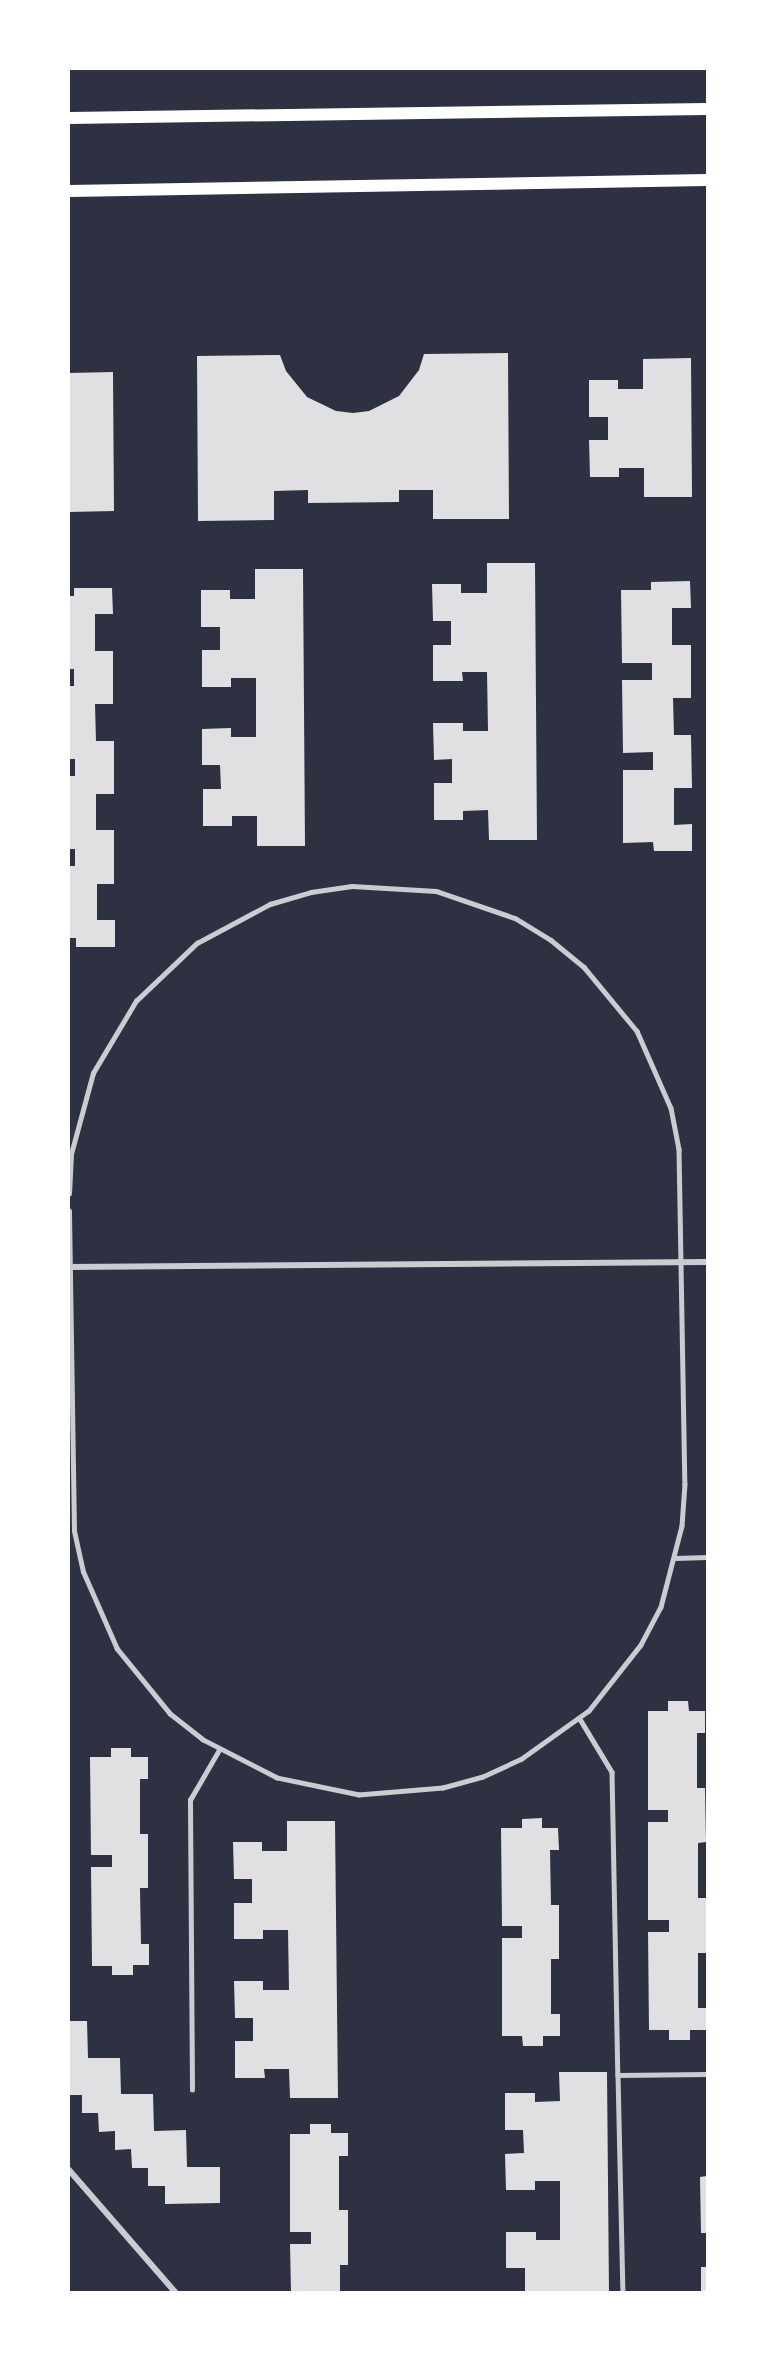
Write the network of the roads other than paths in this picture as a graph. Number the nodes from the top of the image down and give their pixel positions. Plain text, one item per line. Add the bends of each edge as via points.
1 (707, 110) edge
2 (69, 117) edge
3 (707, 180) edge
4 (69, 191) edge
5 (69, 1194) edge
6 (69, 1211) edge
7 (684, 1262) junction
8 (707, 1262) edge
9 (69, 1267) edge
10 (707, 1557) edge
11 (676, 1558) junction
12 (579, 1719) junction
13 (219, 1750) junction
14 (707, 2074) edge
15 (618, 2075) junction
16 (192, 2090) dead end
17 (69, 2170) edge
18 (175, 2292) edge
19 (623, 2292) edge

1 - 2 main road
3 - 4 main road
5 - 7 lane via 73,1144 93,1073 112,1035 164,970 224,926 270,904 311,892 394,885 436,891 515,918 551,940 612,997 637,1031 671,1108 683,1191
6 - 9 lane
7 - 8 street
7 - 9 street
7 - 11 lane via 685,1484
9 - 13 lane via 71,1489 74,1531 83,1572 117,1649 141,1683 170,1714
10 - 11 lane
11 - 12 lane via 661,1607 641,1645 618,1679
12 - 13 lane via 522,1760 483,1777 401,1794 359,1795 318,1789 278,1778
12 - 15 lane via 612,1772
13 - 16 lane via 190,1800
14 - 15 lane
15 - 19 lane
17 - 18 street

